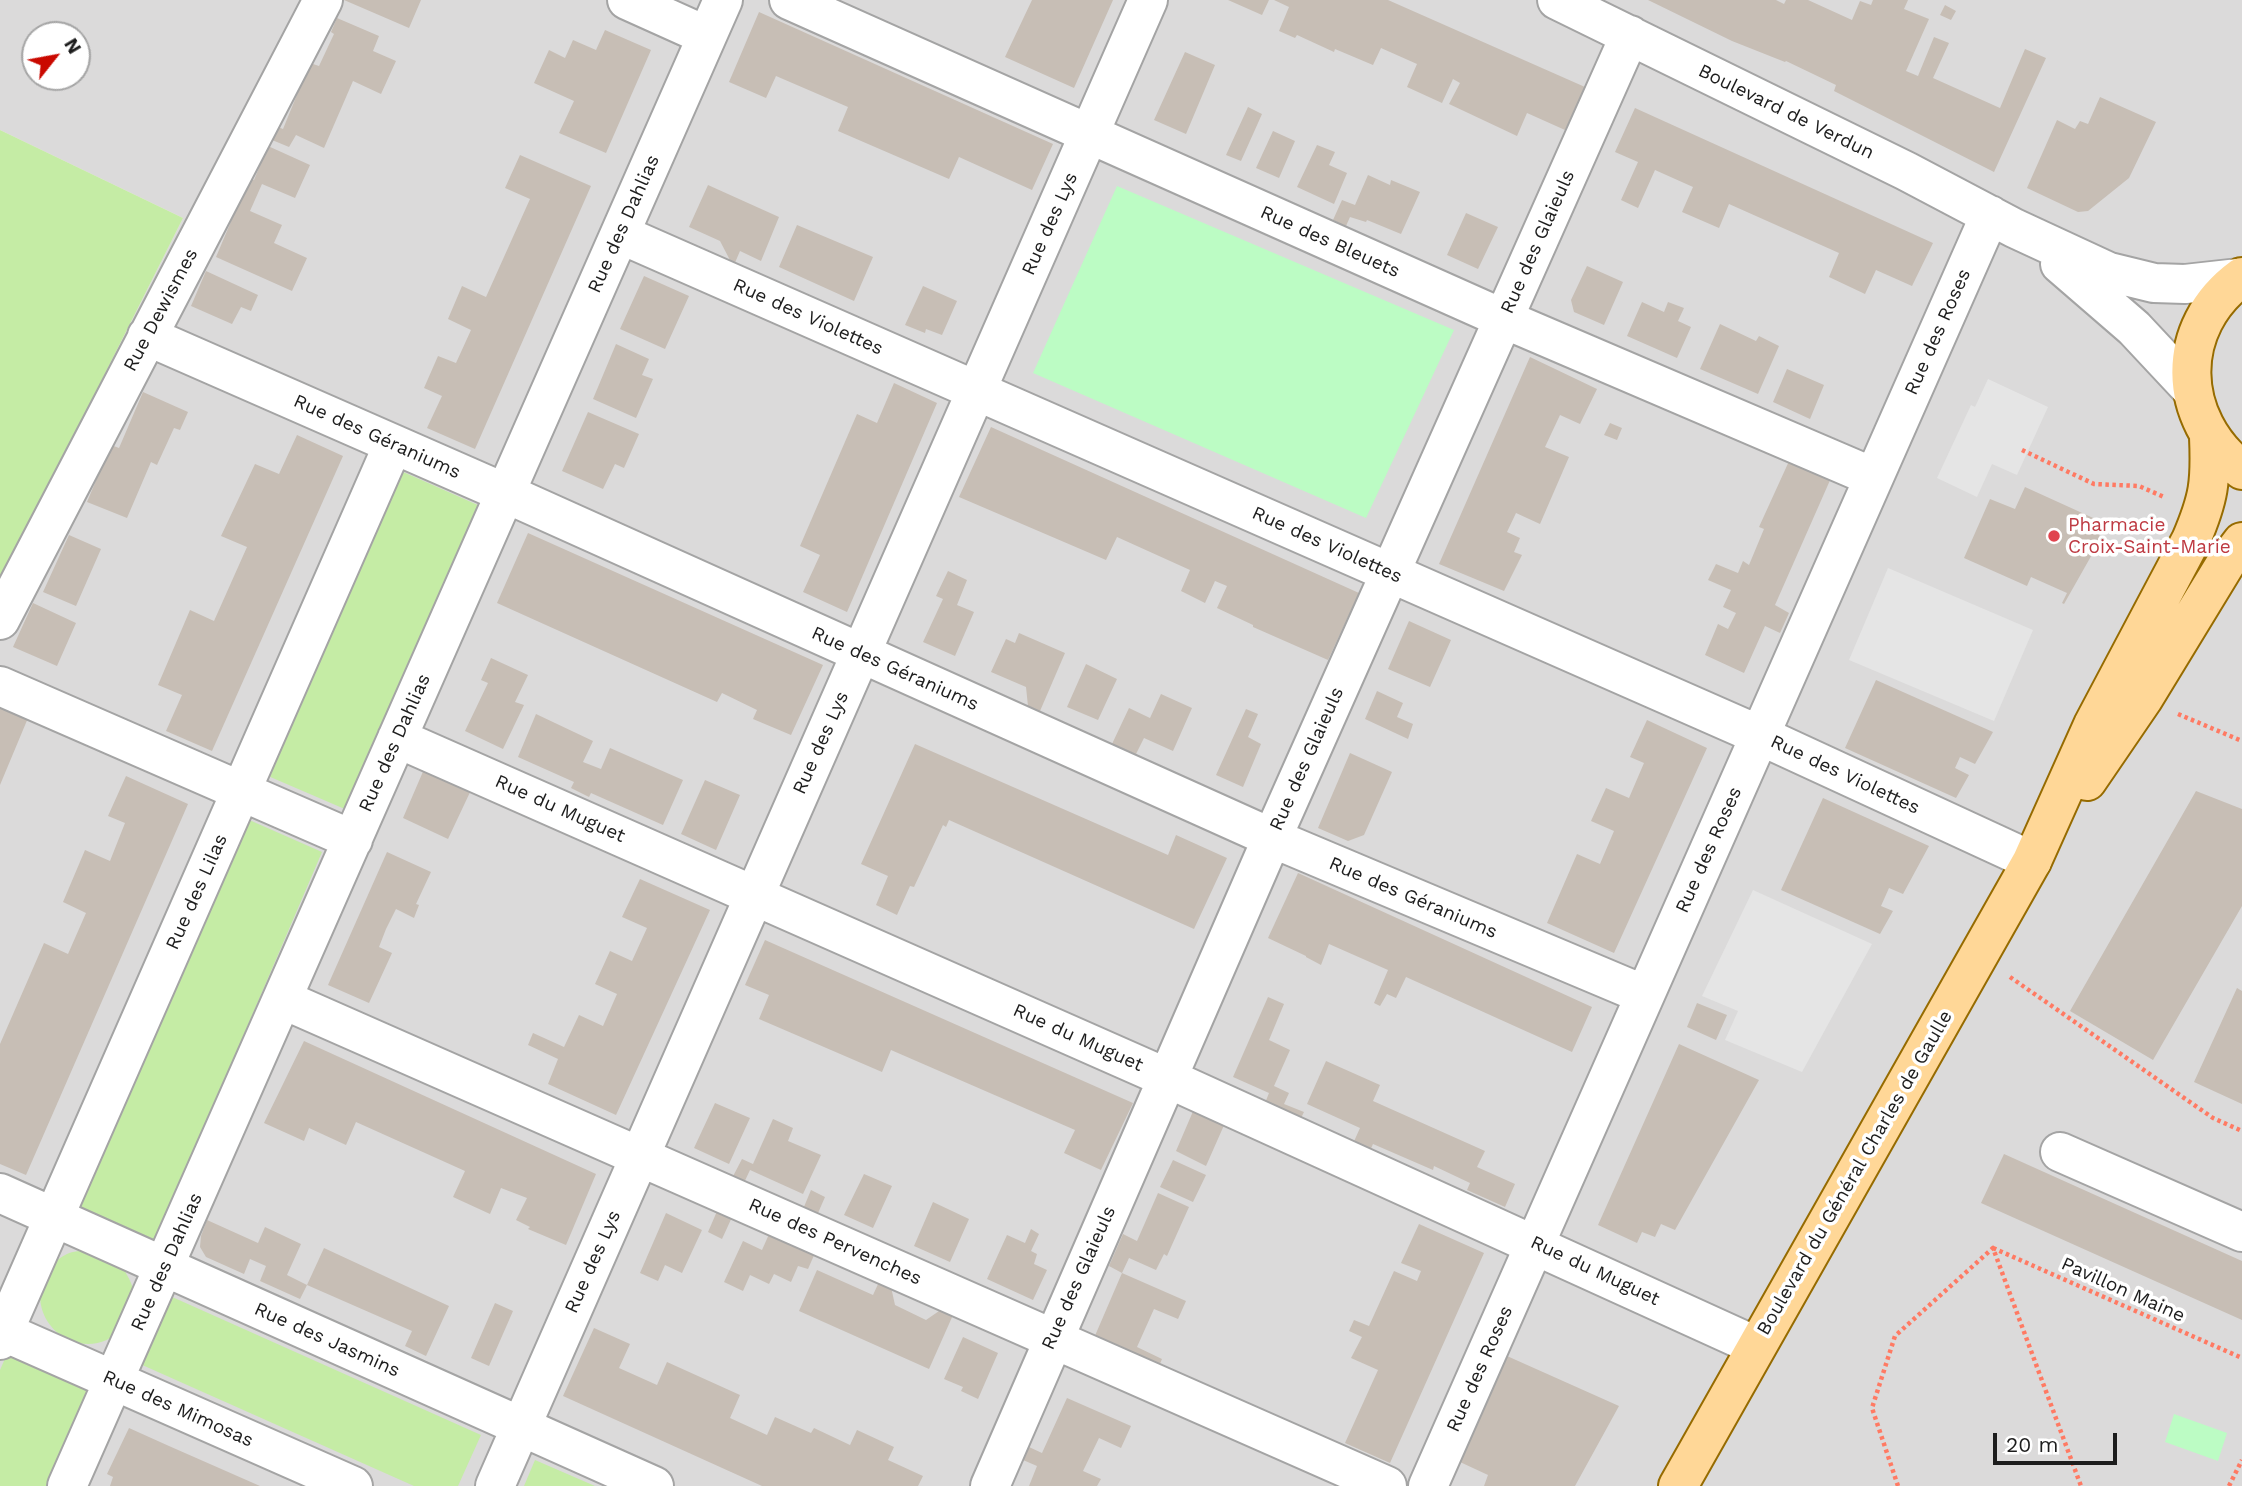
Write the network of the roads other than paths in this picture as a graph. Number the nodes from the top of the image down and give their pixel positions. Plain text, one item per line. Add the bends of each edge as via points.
1 (323, 0) edge
2 (627, 0) edge
3 (723, 0) edge
4 (789, 0) edge
5 (1148, 0) edge
6 (1557, 0) edge
7 (1630, 35) junction
8 (707, 36) junction
9 (1088, 135) junction
10 (2002, 221) junction
11 (620, 234) junction
12 (2241, 277) edge
13 (1504, 319) junction
14 (147, 336) junction
15 (2192, 390) junction
16 (976, 391) junction
17 (2209, 437) junction
18 (393, 444) junction
19 (2242, 470) edge
20 (1873, 477) junction
21 (505, 494) junction
22 (2242, 542) edge
23 (1390, 573) junction
24 (0, 620) edge
25 (860, 653) junction
26 (0, 685) edge
27 (1759, 736) junction
28 (397, 738) junction
29 (241, 791) junction
30 (1272, 838) junction
31 (353, 840) junction
32 (2032, 861) junction
33 (754, 895) junction
34 (1645, 995) junction
35 (282, 999) junction
36 (1167, 1078) junction
37 (2060, 1152) dead end
38 (639, 1156) junction
39 (0, 1193) edge
40 (54, 1217) junction
41 (2242, 1232) edge
42 (1535, 1243) junction
43 (165, 1266) junction
44 (2, 1336) edge
45 (1053, 1339) junction
46 (1756, 1346) junction
47 (114, 1381) junction
48 (520, 1427) junction
49 (68, 1486) edge
50 (353, 1486) edge
51 (495, 1486) edge
52 (653, 1486) edge
53 (990, 1486) edge
54 (1387, 1486) edge
55 (1428, 1486) edge
56 (1678, 1486) edge

1 - 14 street, Rue Dewismes
2 - 8 street
3 - 8 street, Rue des Dahlias
4 - 9 street, Rue des Bleuets
5 - 9 street, Rue des Lys
6 - 7 street, Boulevard de Verdun
7 - 10 street, Boulevard de Verdun
7 - 13 street, Rue des Glaieuls
8 - 11 street, Rue des Dahlias
9 - 13 street, Rue des Bleuets
9 - 16 street, Rue des Lys
10 - 12 street, Boulevard de Verdun via 2109,272 2139,280 2185,285
10 - 15 street, Boulevard de Verdun via 2108,304
10 - 20 street, Rue des Roses
11 - 16 street, Rue des Violettes
11 - 21 street, Rue des Dahlias
12 - 15 main road via 2204,319 2192,354
13 - 20 street, Rue des Bleuets
13 - 23 street, Rue des Glaieuls
14 - 18 street, Rue des Géraniums
14 - 24 street, Rue Dewismes
15 - 17 main road
16 - 23 street, Rue des Violettes
16 - 25 street, Rue des Lys
17 - 19 main road
17 - 32 main road, Boulevard du Général Charles de Gaulle via 2211,477 2202,514 2093,725
18 - 21 street, Rue des Géraniums
18 - 29 street, Rue des Lilas
20 - 27 street, Rue des Roses
21 - 25 street, Rue des Géraniums
21 - 28 street, Rue des Dahlias
22 - 32 main road, Boulevard du Général Charles de Gaulle via 2143,699
23 - 27 street, Rue des Violettes
23 - 30 street, Rue des Glaieuls
25 - 30 street, Rue des Géraniums
25 - 33 street, Rue des Lys
26 - 29 street
27 - 32 street, Rue des Violettes
27 - 34 street, Rue des Roses
28 - 31 street, Rue des Dahlias
28 - 33 street, Rue du Muguet
29 - 31 street
29 - 40 street, Rue des Lilas
30 - 34 street, Rue des Géraniums
30 - 36 street, Rue des Glaieuls
31 - 35 street, Rue des Dahlias
32 - 46 main road, Boulevard du Général Charles de Gaulle
33 - 36 street, Rue du Muguet
33 - 38 street, Rue des Lys
34 - 42 street, Rue des Roses
35 - 38 street, Rue des Pervenches
35 - 43 street, Rue des Dahlias
36 - 42 street, Rue du Muguet
36 - 45 street, Rue des Glaieuls
37 - 41 street
38 - 45 street, Rue des Pervenches
38 - 48 street, Rue des Lys
39 - 40 street, Rue des Jasmins
40 - 43 street, Rue des Jasmins
40 - 44 street, Rue des Lilas
42 - 46 street, Rue du Muguet
42 - 55 street, Rue des Roses
43 - 47 street, Rue des Dahlias
43 - 48 street, Rue des Jasmins
44 - 47 street, Rue des Mimosas
45 - 53 street, Rue des Glaieuls
45 - 54 street, Rue des Pervenches
46 - 56 main road, Boulevard du Général Charles de Gaulle
47 - 49 street, Rue des Dahlias
47 - 50 street, Rue des Mimosas
48 - 51 street, Rue des Lys
48 - 52 street, Rue des Jasmins

